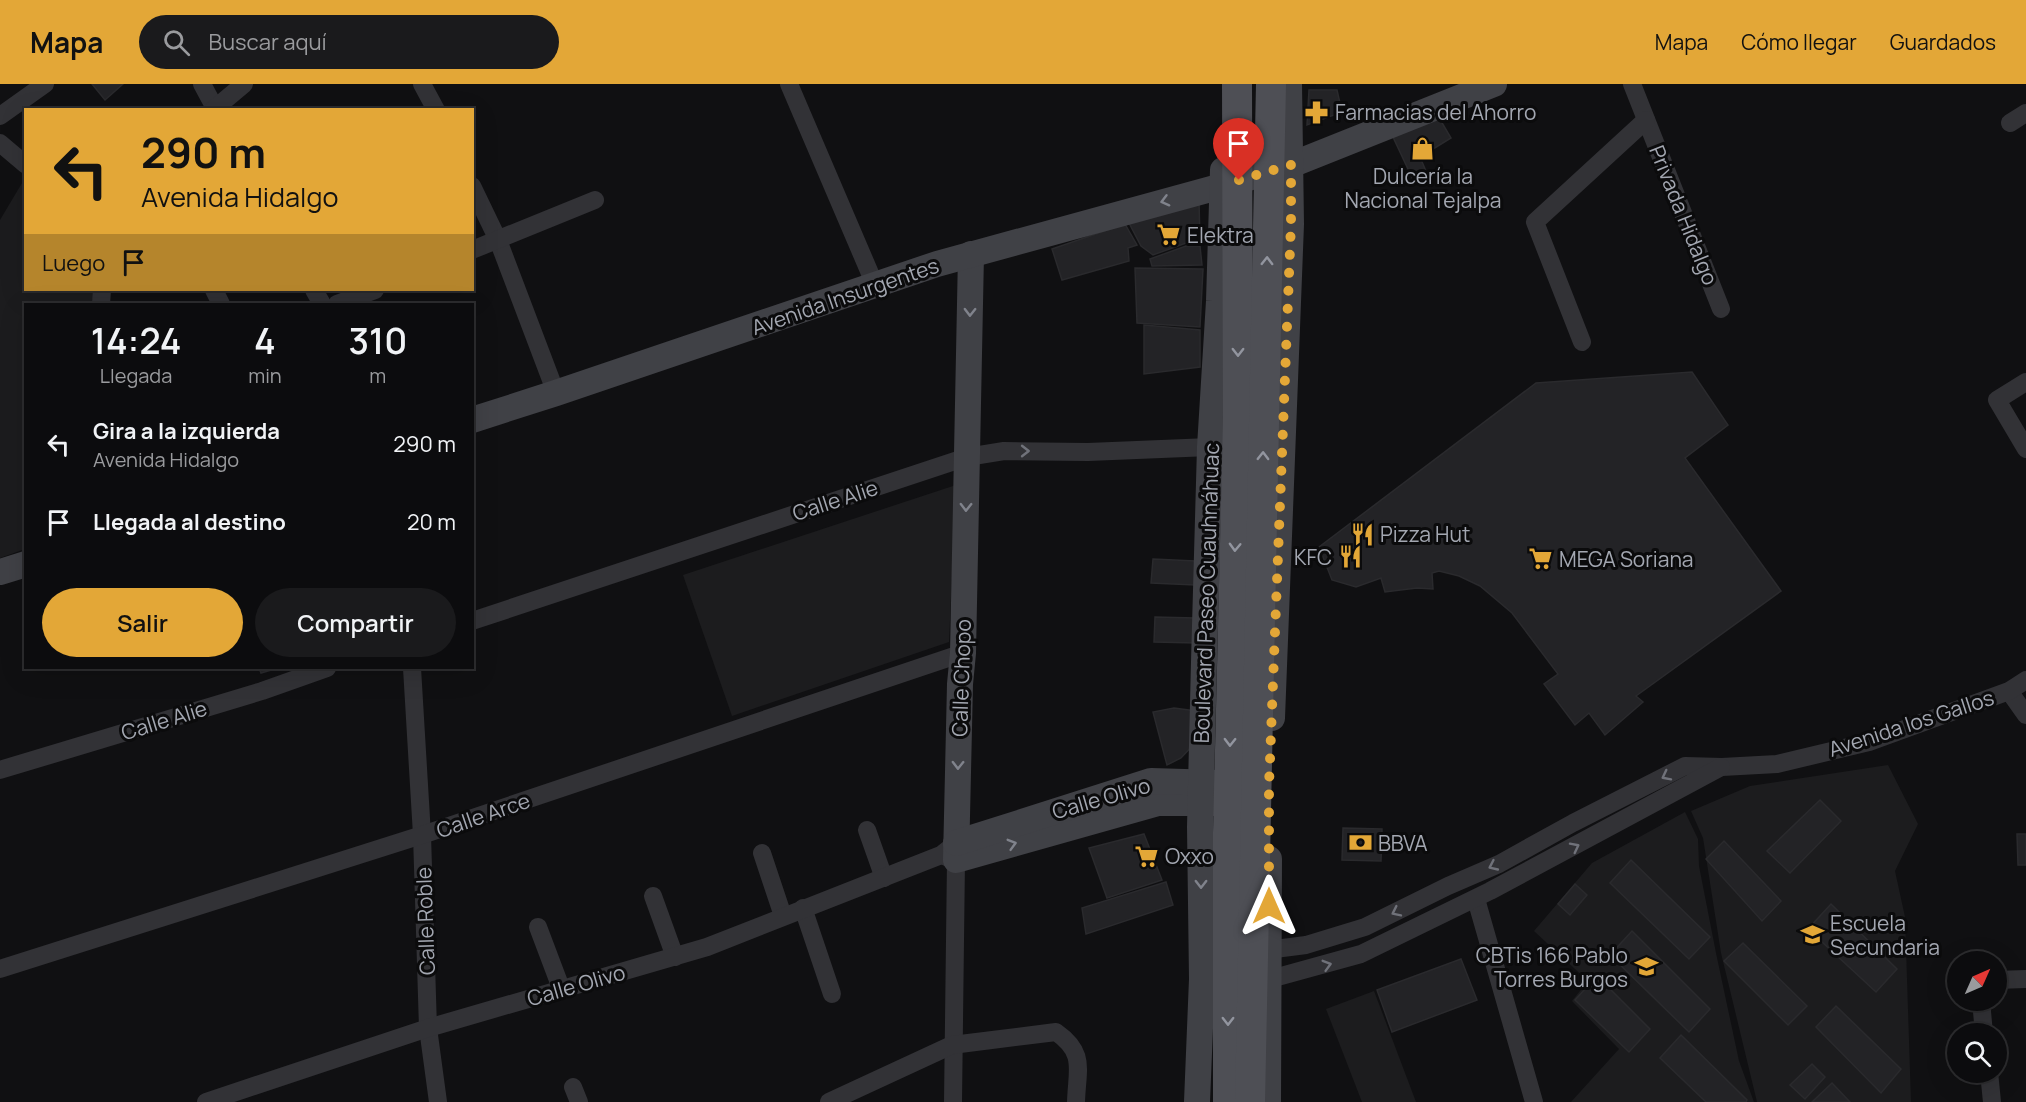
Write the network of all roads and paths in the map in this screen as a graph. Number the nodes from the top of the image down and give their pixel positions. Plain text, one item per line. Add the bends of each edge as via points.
1 (45, 84) edge
2 (202, 84) edge
3 (244, 84) edge
4 (422, 84) edge
5 (789, 84) edge
6 (1226, 84) edge
7 (1237, 84) edge
8 (1271, 84) edge
9 (1289, 84) edge
10 (1494, 84) edge
11 (1632, 84) edge
12 (214, 108) edge
13 (216, 108) edge
14 (435, 108) edge
15 (0, 116) edge
16 (1225, 119) junction
17 (1262, 120) junction
18 (1290, 120) junction
19 (1646, 120) junction
20 (0, 143) edge
21 (24, 163) edge
22 (1291, 165) junction
23 (1222, 186) junction
24 (474, 190) edge
25 (595, 200) dead end
26 (498, 240) junction
27 (474, 249) edge
28 (971, 254) junction
29 (875, 285) junction
30 (372, 291) edge
31 (1219, 301) junction
32 (340, 303) edge
33 (1288, 304) junction
34 (1721, 309) dead end
35 (1582, 342) dead end
36 (2026, 382) edge
37 (556, 393) junction
38 (474, 419) edge
39 (1210, 447) junction
40 (2026, 449) edge
41 (967, 457) junction
42 (24, 565) edge
43 (0, 572) edge
44 (474, 620) edge
45 (963, 653) junction
46 (324, 669) edge
47 (412, 669) edge
48 (2021, 686) edge
49 (2026, 715) edge
50 (1722, 767) junction
51 (0, 770) edge
52 (1201, 792) junction
53 (1269, 796) junction
54 (867, 830) dead end
55 (422, 835) junction
56 (762, 853) dead end
57 (951, 853) junction
58 (884, 878) junction
59 (653, 897) dead end
60 (1471, 901) junction
61 (803, 908) junction
62 (783, 916) junction
63 (538, 927) dead end
64 (1270, 951) junction
65 (675, 957) junction
66 (1202, 967) junction
67 (0, 969) edge
68 (2026, 979) edge
69 (1270, 980) junction
70 (2007, 980) edge
71 (561, 988) junction
72 (832, 994) dead end
73 (428, 1028) junction
74 (952, 1045) junction
75 (1990, 1083) edge
76 (206, 1102) edge
77 (438, 1102) edge
78 (829, 1102) edge
79 (953, 1102) edge
80 (1076, 1102) edge
81 (1197, 1102) edge
82 (1228, 1102) edge
83 (1250, 1102) edge
84 (1268, 1102) edge
85 (1534, 1102) edge
86 (1992, 1102) edge

1 - 15 street
2 - 12 street
3 - 13 street
4 - 14 street
5 - 29 street
6 - 16 street, Boulevard Paseo Cuauhnáhuac
7 -> 82 main road, Boulevard Paseo Cuauhnáhuac, bridge via 1238,420 1228,833
83 -> 8 main road, bridge
9 - 18 street
10 - 22 street, Avenida Insurgentes
11 - 19 street, Privada Hidalgo
16 - 17 street
16 - 23 street, Boulevard Paseo Cuauhnáhuac
17 - 18 street
17 - 22 street via 1262,154
18 - 22 street
19 - 34 street, Privada Hidalgo
19 - 35 street, Privada Hidalgo via 1535,222
20 - 21 street
22 - 23 street, Avenida Insurgentes
22 - 33 street
23 -> 28 street, Avenida Insurgentes
23 - 31 street, Boulevard Paseo Cuauhnáhuac
24 - 26 street
25 - 26 street
26 - 27 street
26 - 37 street
28 - 29 street, Avenida Insurgentes
28 -> 41 street, Calle Chopo
29 - 37 street, Avenida Insurgentes
30 - 32 street
31 - 33 street
31 - 39 street, Boulevard Paseo Cuauhnáhuac
33 - 53 street
36 - 40 street via 1997,400
37 - 38 street, Avenida Insurgentes
41 -> 39 street, Calle Alie via 1004,452
39 - 52 street, Boulevard Paseo Cuauhnáhuac
41 - 44 street, Calle Alie
41 -> 45 street, Calle Chopo
42 - 43 street
45 - 55 street, Calle Arce
45 -> 57 street, Calle Chopo
46 - 51 street, Calle Alie
47 - 55 street, Calle Roble
48 - 49 street
48 - 50 street, Avenida los Gallos via 1869,742 1777,764
60 -> 50 street, Avenida los Gallos
50 -> 64 street, Avenida los Gallos via 1685,766 1499,864 1365,927 1306,945
52 - 53 street, Calle Olivo
52 - 57 street, Calle Olivo via 1151,781
52 -> 66 street, Boulevard Paseo Cuauhnáhuac
53 - 64 street
54 - 58 street
55 - 67 street, Calle Arce
55 - 73 street, Calle Roble
56 - 62 street
57 - 58 street, Calle Olivo
57 - 74 street, Calle Chopo
58 - 61 street, Calle Olivo
59 - 65 street
69 -> 60 street via 1361,954
60 - 85 street
61 - 62 street, Calle Olivo
61 - 72 street
62 - 65 street, Calle Olivo
63 - 71 street
64 - 66 street
64 - 69 street
65 - 71 street, Calle Olivo
66 - 69 street
66 - 81 street, Boulevard Paseo Cuauhnáhuac
68 - 70 street
69 - 84 street
71 - 73 street, Calle Olivo
73 - 76 street, Calle Olivo
73 - 77 street, Calle Roble
74 - 78 street
74 - 79 street, Calle Chopo
74 - 80 street via 1056,1032 1070,1042 1078,1056
75 - 86 street

